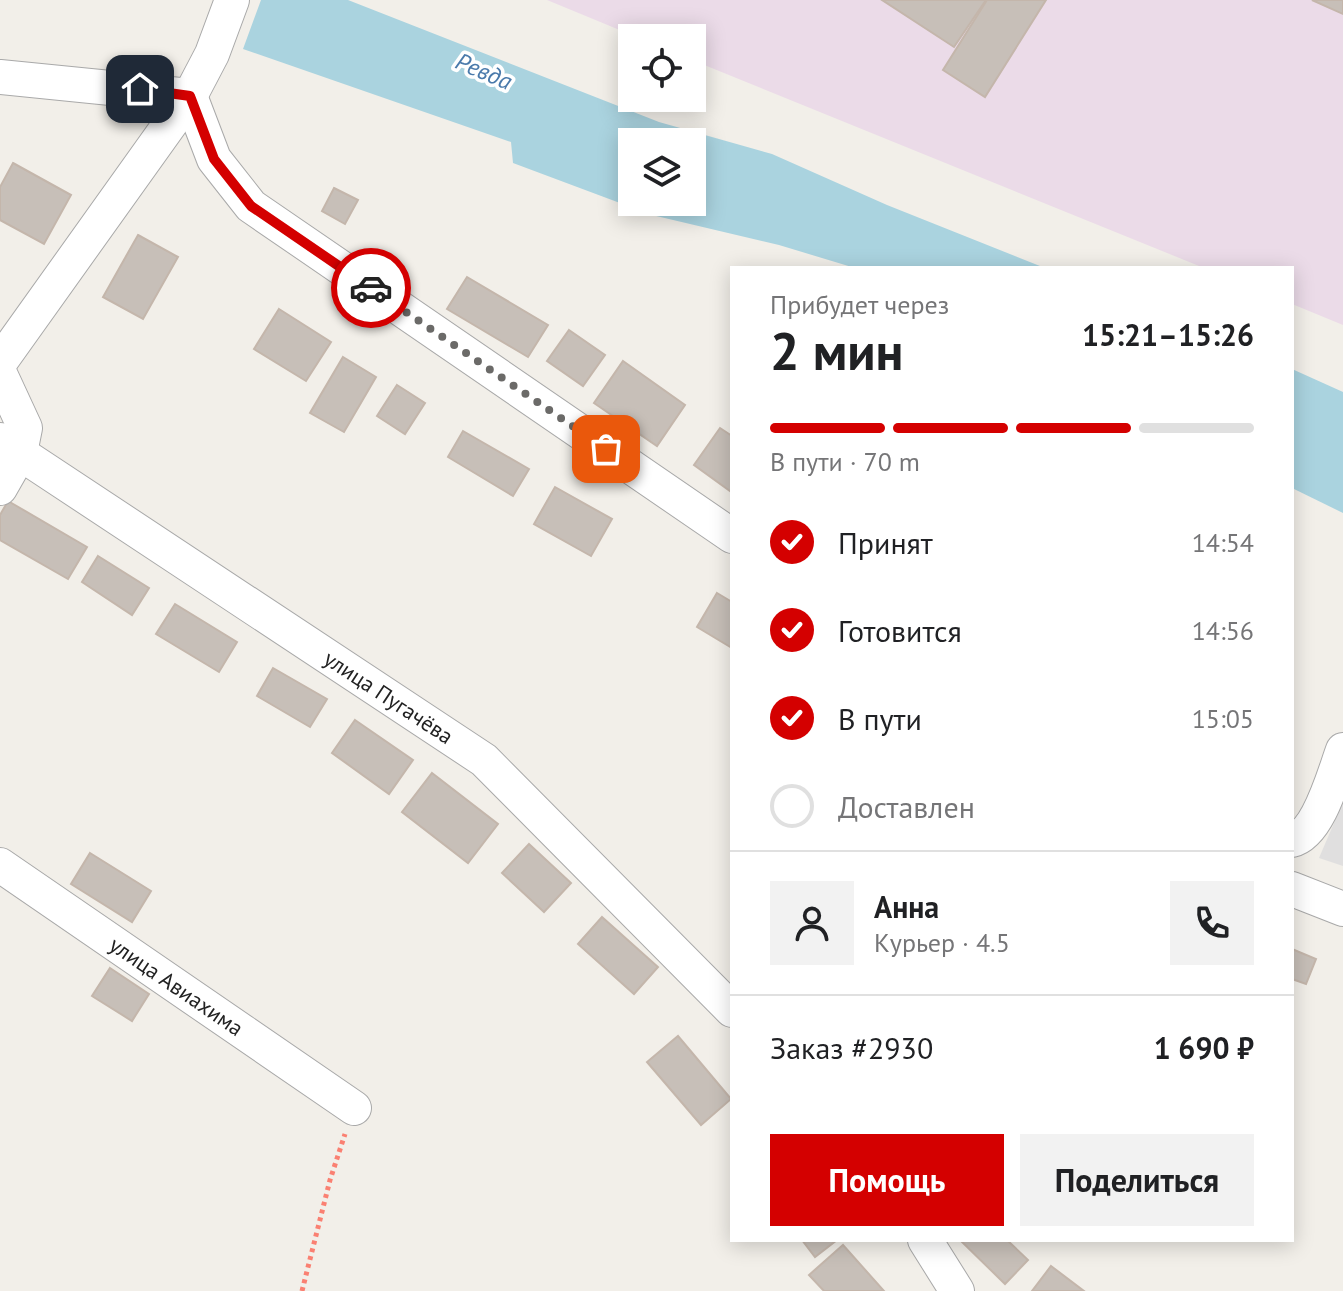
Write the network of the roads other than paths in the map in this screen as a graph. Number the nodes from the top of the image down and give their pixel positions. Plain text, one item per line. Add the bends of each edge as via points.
1 (232, 0) edge
2 (0, 77) edge
3 (190, 96) junction
4 (0, 362) edge
5 (0, 374) edge
6 (10, 446) edge
7 (0, 488) edge
8 (730, 535) edge
9 (1343, 750) edge
10 (1294, 839) edge
11 (0, 865) edge
12 (1294, 890) edge
13 (1343, 909) edge
14 (730, 1008) edge
15 (354, 1108) road end
16 (926, 1242) edge
17 (953, 1290) edge

1 - 3 street
2 - 3 street
3 - 4 street
3 - 8 street via 214,159 251,206
5 - 6 street via 25,428
6 - 7 street
6 - 14 street, улица Пугачёва via 484,760
9 - 10 street via 1316,819
11 - 15 street, улица Авиахима
12 - 13 street
16 - 17 street

